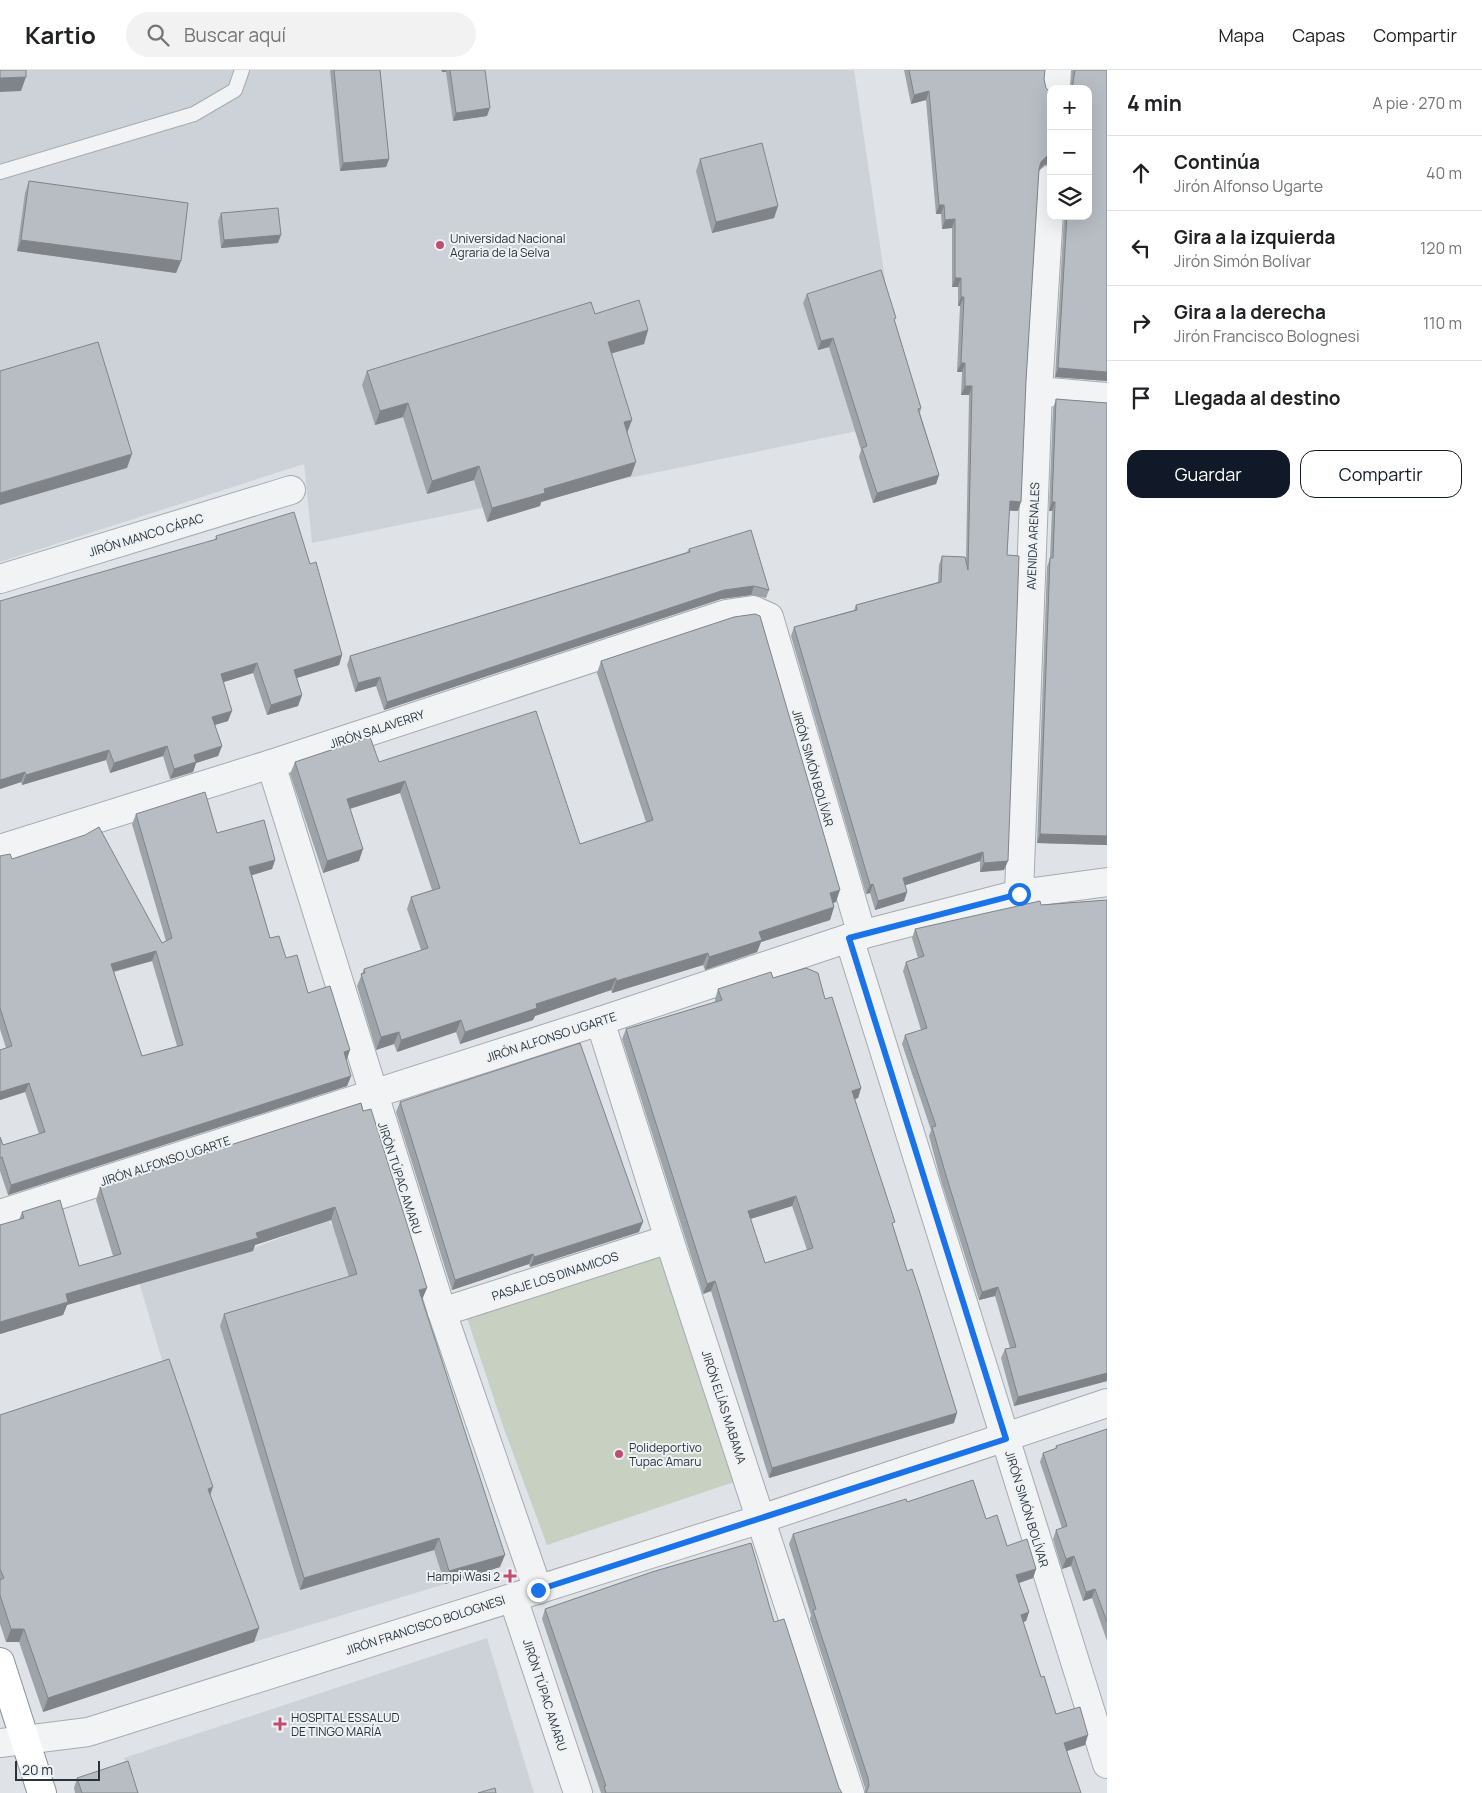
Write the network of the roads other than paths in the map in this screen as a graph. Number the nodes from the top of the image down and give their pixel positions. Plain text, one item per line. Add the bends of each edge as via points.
1 (242, 70) edge
2 (1057, 70) edge
3 (1056, 85) edge
4 (0, 172) edge
5 (1048, 220) edge
6 (1038, 391) junction
7 (1107, 397) edge
8 (291, 490) dead end
9 (0, 579) edge
10 (754, 610) joint
11 (271, 764) junction
12 (0, 849) edge
13 (1107, 882) edge
14 (1019, 894) junction
15 (855, 937) junction
16 (600, 1021) junction
17 (373, 1094) junction
18 (0, 1214) edge
19 (668, 1240) junction
20 (442, 1312) junction
21 (1107, 1403) edge
22 (1006, 1439) junction
23 (761, 1519) junction
24 (525, 1594) junction
25 (0, 1662) edge
26 (12, 1741) edge
27 (1107, 1764) edge
28 (42, 1793) edge
29 (578, 1793) edge
30 (850, 1793) edge

1 - 4 lane via 235,90 194,114
2 - 3 street
5 - 6 street, AVENIDA ARENALES
6 - 7 street
6 - 14 street, AVENIDA ARENALES
8 - 9 street, JIRÓN MANCO CÁPAC
10 - 11 street, JIRÓN SALAVERRY via 726,614
10 - 15 street, JIRÓN SIMÓN BOLÍVAR via 769,617
11 - 12 street, JIRÓN SALAVERRY
11 - 17 street, JIRÓN TÚPAC AMARU
13 - 14 street, JIRÓN ALFONSO UGARTE
14 - 15 street, JIRÓN ALFONSO UGARTE
15 - 16 street, JIRÓN ALFONSO UGARTE
15 - 22 street, JIRÓN SIMÓN BOLÍVAR
16 - 17 street, JIRÓN ALFONSO UGARTE
16 - 19 street, JIRÓN ELÍAS MABAMA
17 - 18 street, JIRÓN ALFONSO UGARTE
17 - 20 street, JIRÓN TÚPAC AMARU
19 - 20 street, PASAJE LOS DINAMICOS
19 - 23 street, JIRÓN ELÍAS MABAMA
20 - 24 street, JIRÓN TÚPAC AMARU
21 - 22 street, JIRÓN FRANCISCO BOLOGNESI
22 - 23 street, JIRÓN FRANCISCO BOLOGNESI
22 - 27 street, JIRÓN SIMÓN BOLÍVAR
23 - 24 street, JIRÓN FRANCISCO BOLOGNESI
23 - 30 street, JIRÓN ELÍAS MABAMA
24 - 26 street, JIRÓN FRANCISCO BOLOGNESI via 88,1732
24 - 29 street, JIRÓN TÚPAC AMARU
25 - 26 highway
26 - 28 highway

